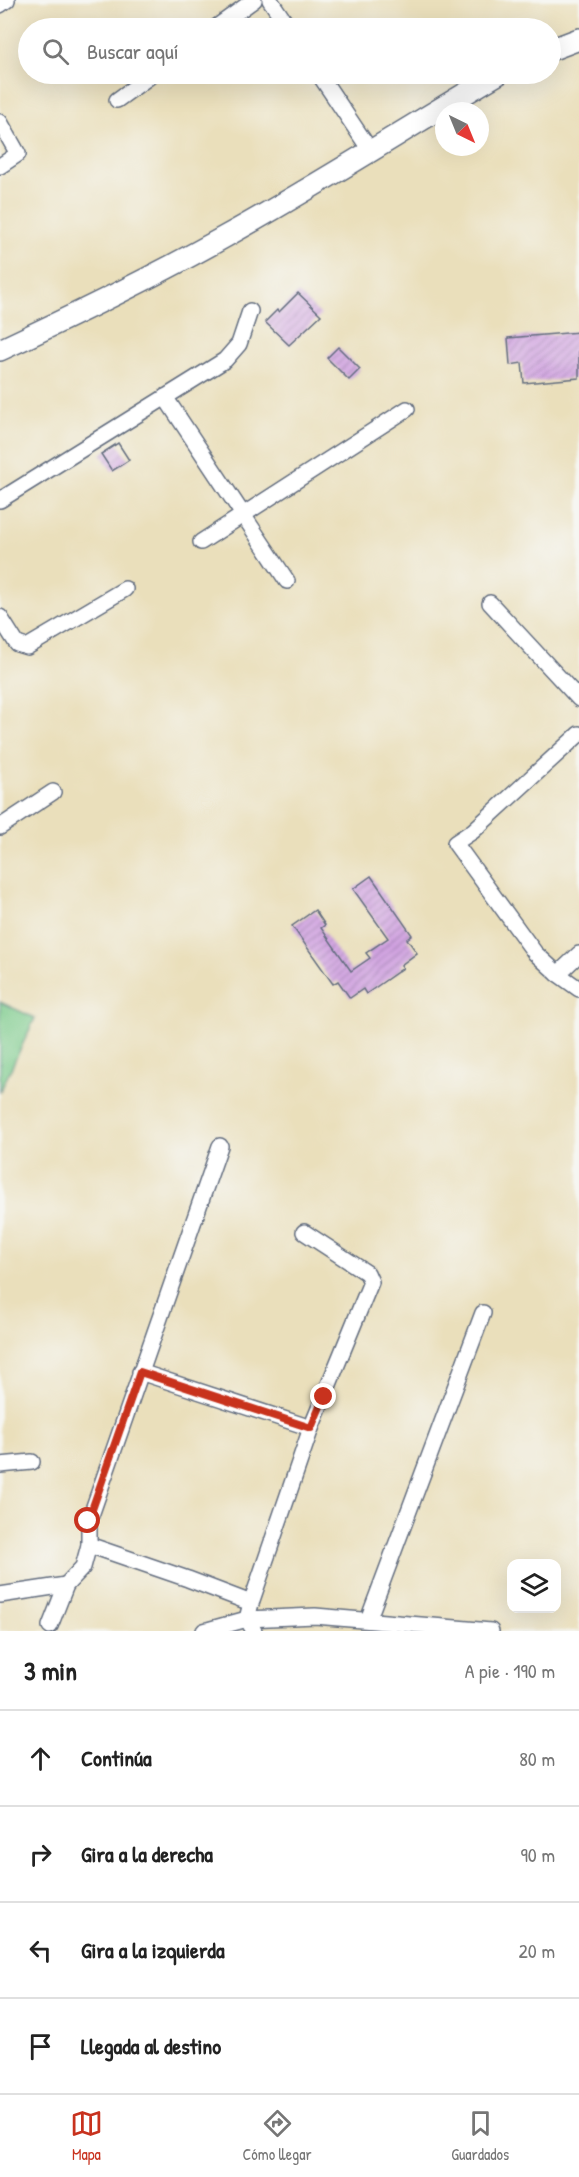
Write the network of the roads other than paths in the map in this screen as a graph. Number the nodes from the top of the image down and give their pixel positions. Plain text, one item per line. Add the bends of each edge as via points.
1 (7, 0) edge
2 (254, 0) edge
3 (270, 0) edge
4 (0, 5) edge
5 (229, 18) edge
6 (282, 18) edge
7 (579, 39) edge
8 (561, 46) edge
9 (139, 84) edge
10 (326, 84) edge
11 (481, 84) edge
12 (117, 100) dead end
13 (0, 122) edge
14 (370, 150) junction
15 (0, 166) edge
16 (250, 311) dead end
17 (0, 350) edge
18 (165, 398) junction
19 (407, 409) dead end
20 (0, 500) edge
21 (201, 542) dead end
22 (287, 581) dead end
23 (126, 589) dead end
24 (490, 603) dead end
25 (0, 617) edge
26 (579, 699) edge
27 (579, 734) edge
28 (53, 792) dead end
29 (0, 827) edge
30 (579, 954) edge
31 (558, 974) junction
32 (579, 989) edge
33 (220, 1146) dead end
34 (304, 1232) dead end
35 (483, 1313) dead end
36 (140, 1372) junction
37 (311, 1428) junction
38 (32, 1462) dead end
39 (0, 1465) edge
40 (89, 1545) junction
41 (66, 1585) junction
42 (0, 1595) edge
43 (251, 1603) junction
44 (368, 1620) junction
45 (250, 1625) edge
46 (50, 1626) dead end
47 (204, 1631) edge
48 (491, 1631) edge

1 - 4 street
2 - 5 street
3 - 6 street
7 - 8 street
9 - 12 street
10 - 14 street
11 - 14 street
13 - 15 street via 18,154
14 - 17 street via 226,236 108,299
16 - 18 street via 239,344 225,360
18 - 20 street
18 - 22 street
19 - 21 street
23 - 25 street via 27,647 17,644
24 - 26 street
27 - 31 street via 455,843 535,953
28 - 29 street
30 - 31 street
31 - 32 street
33 - 36 street
34 - 37 street via 368,1273 371,1282
35 - 44 street
36 - 37 street
36 - 40 street via 88,1521
37 - 43 street
38 - 39 street
40 - 41 street via 83,1568
40 - 43 street
41 - 42 street
41 - 46 street
43 - 45 street
44 - 45 street via 315,1616
44 - 48 street
45 - 47 street

